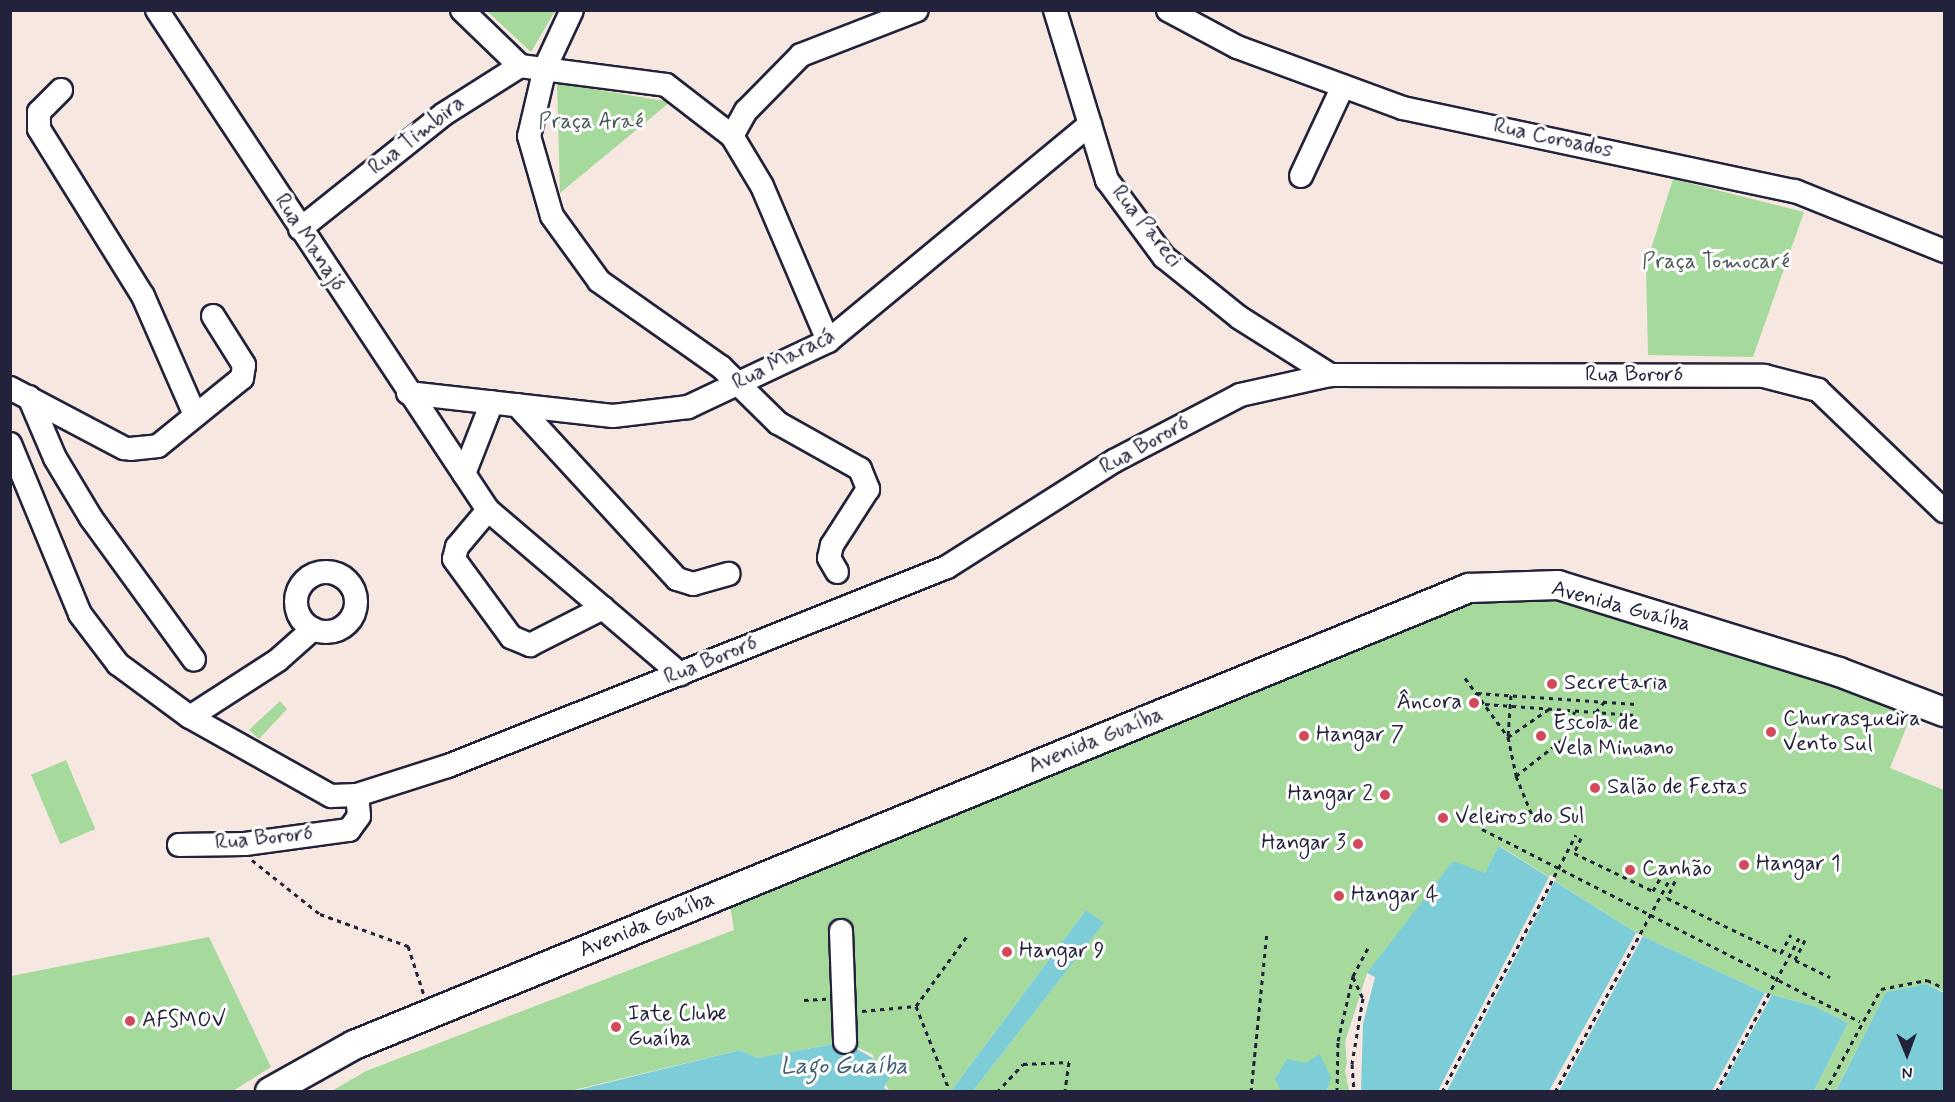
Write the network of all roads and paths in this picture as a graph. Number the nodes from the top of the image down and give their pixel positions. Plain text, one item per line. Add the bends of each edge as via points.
1 (157, 10) edge
2 (462, 10) edge
3 (572, 10) edge
4 (917, 10) edge
5 (1055, 10) edge
6 (1168, 10) edge
7 (520, 66) junction
8 (545, 68) junction
9 (1343, 86) junction
10 (61, 90) dead end
11 (1090, 124) junction
12 (732, 136) junction
13 (1301, 176) dead end
14 (300, 230) junction
15 (1944, 251) edge
16 (213, 316) dead end
17 (828, 341) junction
18 (760, 374) junction
19 (1330, 375) junction
20 (736, 385) junction
21 (20, 392) edge
22 (408, 393) junction
23 (492, 402) junction
24 (517, 405) junction
25 (194, 413) junction
26 (768, 416) junction
27 (10, 444) edge
28 (464, 474) junction
29 (488, 510) junction
30 (1944, 511) edge
31 (837, 572) dead end
32 (729, 574) dead end
33 (603, 608) junction
34 (313, 630) dead end
35 (194, 660) dead end
36 (680, 674) junction
37 (1465, 678) dead end
38 (1477, 693) junction
39 (1511, 695) junction
40 (1604, 702) junction
41 (1485, 704) junction
42 (1636, 704) dead end
43 (1510, 706) junction
44 (1549, 709) junction
45 (1575, 711) junction
46 (1596, 712) junction
47 (1944, 712) edge
48 (1635, 716) dead end
49 (190, 717) junction
50 (1508, 737) junction
51 (1516, 776) junction
52 (357, 795) junction
53 (1532, 815) dead end
54 (1482, 829) dead end
55 (1576, 835) dead end
56 (1581, 838) dead end
57 (245, 844) junction
58 (179, 845) dead end
59 (1559, 869) junction
60 (1662, 875) dead end
61 (1670, 878) dead end
62 (1675, 881) dead end
63 (1653, 891) junction
64 (1661, 895) junction
65 (1667, 898) junction
66 (1648, 914) junction
67 (841, 931) dead end
68 (1267, 932) dead end
69 (1791, 934) dead end
70 (967, 936) dead end
71 (1798, 938) dead end
72 (1805, 940) dead end
73 (1369, 946) dead end
74 (1781, 953) junction
75 (1788, 956) junction
76 (1795, 960) junction
77 (1353, 976) junction
78 (1830, 977) dead end
79 (1776, 979) junction
80 (1944, 988) edge
81 (828, 999) dead end
82 (804, 1000) dead end
83 (916, 1006) junction
84 (858, 1011) dead end
85 (430, 1014) junction
86 (1860, 1022) junction
87 (845, 1042) dead end
88 (270, 1092) edge
89 (951, 1092) edge
90 (997, 1092) edge
91 (1065, 1092) edge
92 (1251, 1092) edge
93 (1337, 1092) edge
94 (1354, 1092) edge
95 (1442, 1092) edge
96 (1555, 1092) edge
97 (1716, 1092) edge
98 (1825, 1092) edge

1 - 14 street, Rua Manajó
2 - 7 street
3 - 8 street
4 - 12 street via 801,55 746,111
5 - 11 street, Rua Pareci
6 - 9 street, Rua Coroados via 1237,47
7 - 8 street
7 - 14 street, Rua Timbira via 444,114
8 - 12 street via 666,85
8 - 20 street via 529,136 552,216 599,281 721,367
9 - 13 street
9 - 15 street, Rua Coroados via 1403,108 1795,191
10 - 25 street via 39,112 39,129 143,296
11 - 17 street, Rua Maracá
11 - 19 street, Rua Pareci via 1107,180 1164,257 1240,318
12 - 17 street via 762,186
14 - 22 street, Rua Manajó
16 - 25 street via 246,373
17 - 18 street, Rua Maracá
18 - 20 street, Rua Maracá
18 - 26 street
19 - 30 street, Rua Bororó via 1764,376 1818,390
19 - 36 street, Rua Bororó via 1240,395 1114,461 947,567
20 - 24 street, Rua Maracá via 688,407 613,416
20 - 26 street
21 - 25 street via 127,448 158,446
21 - 35 street via 91,518
22 - 23 street, Rua Maracá
22 - 28 street, Rua Manajó
23 - 24 street, Rua Maracá
23 - 28 street
24 - 32 street via 677,579 693,584
26 - 31 street via 813,439 866,477 868,489 830,552
27 - 49 street via 80,614 136,682
28 - 29 street, Rua Manajó
29 - 33 street, Rua Manajó
29 - 33 street via 457,547 454,559 511,637 530,645 563,633
33 - 36 street, Rua Manajó
34 - 49 street via 278,660
36 - 52 street, Rua Bororó
37 - 38 path
38 - 39 path
38 - 41 path
39 - 40 path
39 - 43 path
40 - 42 path
40 - 46 path
41 - 43 path
41 - 50 path
43 - 44 path
43 - 50 path
44 - 45 path
44 - 50 path
45 - 46 path
45 - 51 path via 1563,739
46 - 48 path
47 - 85 main road, Avenida Guaíba via 1839,672 1557,585 1469,588
49 - 52 street via 331,796
50 - 51 path
51 - 53 path
52 - 57 street, Rua Bororó via 359,816 349,830
54 - 59 path
55 - 59 path
56 - 63 path via 1574,853
57 - 58 street, Rua Bororó
57 - 85 path via 255,867 321,914 408,946
59 - 66 path
59 - 95 path
60 - 63 path
61 - 64 path
62 - 65 path
63 - 64 path
64 - 65 path
64 - 66 path
65 - 74 path
66 - 79 path
66 - 96 path
67 - 87 street
68 - 92 path
69 - 74 path
70 - 83 path
71 - 75 path
72 - 76 path
73 - 77 path
74 - 75 path
75 - 76 path
75 - 79 path
76 - 78 path
77 - 93 path via 1338,1041
77 - 94 path via 1363,998 1352,1064
79 - 86 path
79 - 97 path
80 - 86 path via 1928,980 1881,989
81 - 82 path
83 - 84 path
83 - 89 path
85 - 88 main road, Avenida Guaíba via 354,1046
86 - 98 path
90 - 91 path via 1023,1064 1069,1062

